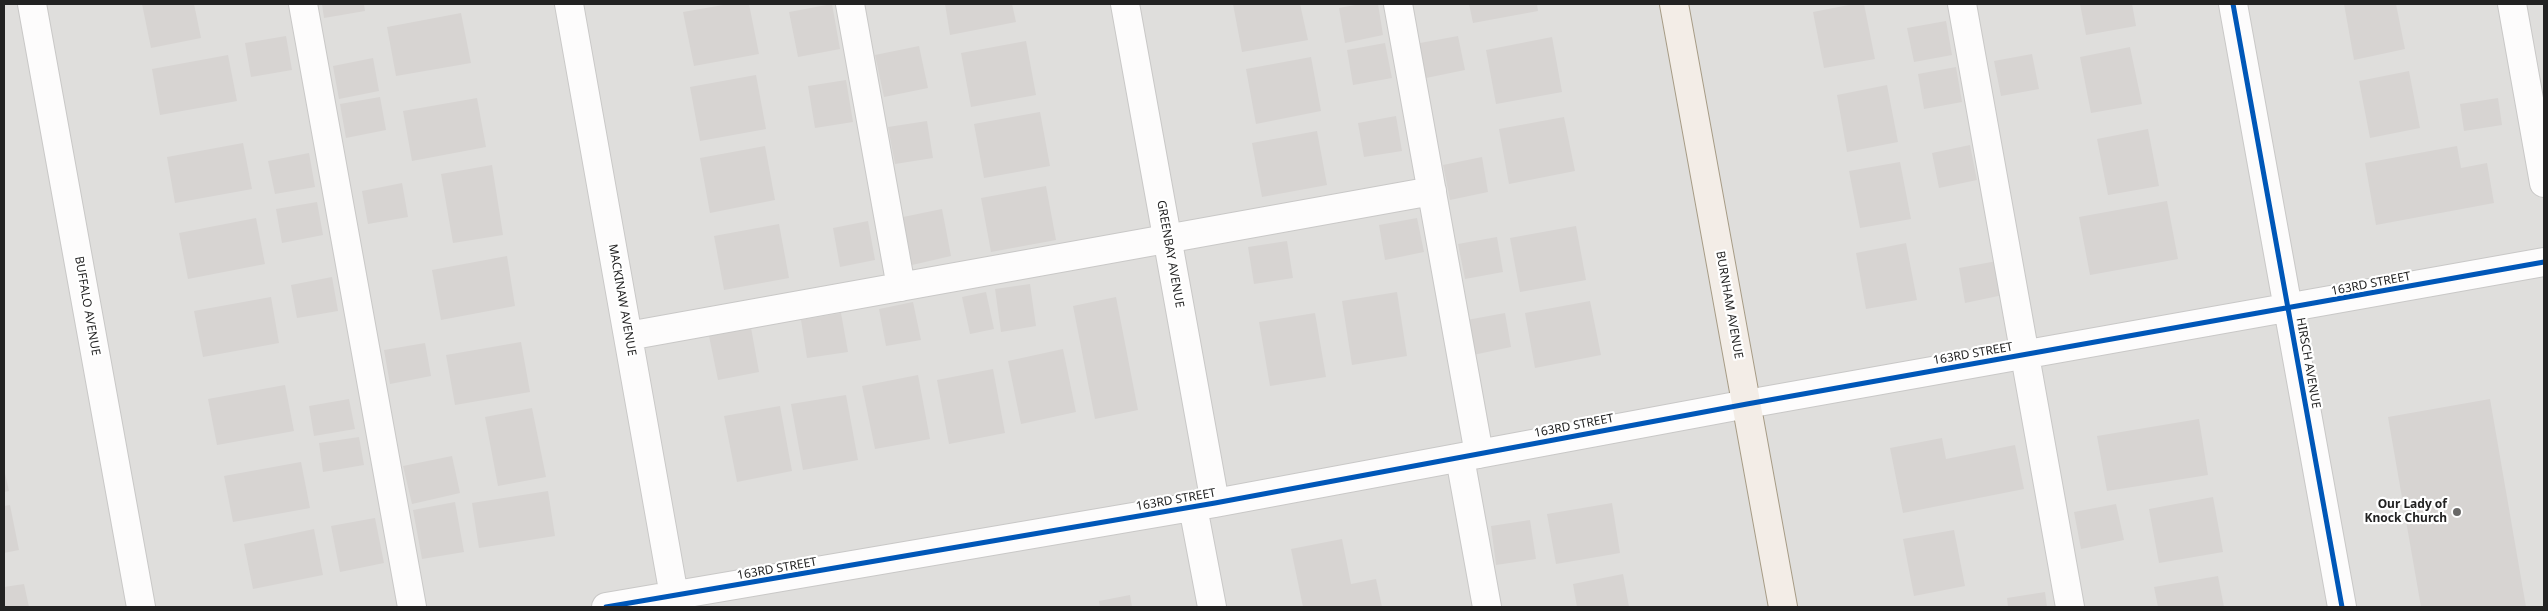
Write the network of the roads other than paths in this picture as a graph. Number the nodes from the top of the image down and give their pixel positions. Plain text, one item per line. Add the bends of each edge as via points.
1 (32, 4) edge
2 (303, 4) edge
3 (569, 4) edge
4 (850, 4) edge
5 (1125, 4) edge
6 (1398, 4) edge
7 (1674, 4) edge
8 (1962, 4) edge
9 (2233, 4) edge
10 (2512, 4) edge
11 (2544, 183) edge
12 (1432, 191) junction
13 (1167, 238) junction
14 (2544, 262) edge
15 (901, 287) junction
16 (2288, 309) junction
17 (628, 336) junction
18 (2025, 356) junction
19 (1747, 404) junction
20 (1469, 456) junction
21 (1204, 505) junction
22 (675, 602) edge
23 (141, 607) edge
24 (412, 607) edge
25 (606, 607) edge
26 (1212, 607) edge
27 (1486, 607) edge
28 (1783, 607) edge
29 (2070, 607) edge
30 (2342, 607) edge

1 - 23 street, BUFFALO AVENUE
2 - 24 street
3 - 17 street, MACKINAW AVENUE
4 - 15 street
5 - 13 street, GREENBAY AVENUE
6 - 12 street
7 - 19 main road, BURNHAM AVENUE
8 - 18 street
9 - 16 street, HIRSCH AVENUE
10 - 11 street
12 - 13 street
12 - 20 street
13 - 15 street
13 - 21 street, GREENBAY AVENUE
14 - 16 street, 163RD STREET
15 - 17 street
16 - 18 street, 163RD STREET
16 - 30 street, HIRSCH AVENUE
17 - 22 street, MACKINAW AVENUE
18 - 19 street, 163RD STREET
18 - 29 street
19 - 20 street, 163RD STREET
19 - 28 main road, BURNHAM AVENUE
20 - 21 street, 163RD STREET
20 - 27 street
21 - 22 street, 163RD STREET
21 - 26 street, GREENBAY AVENUE
22 - 25 street, 163RD STREET

